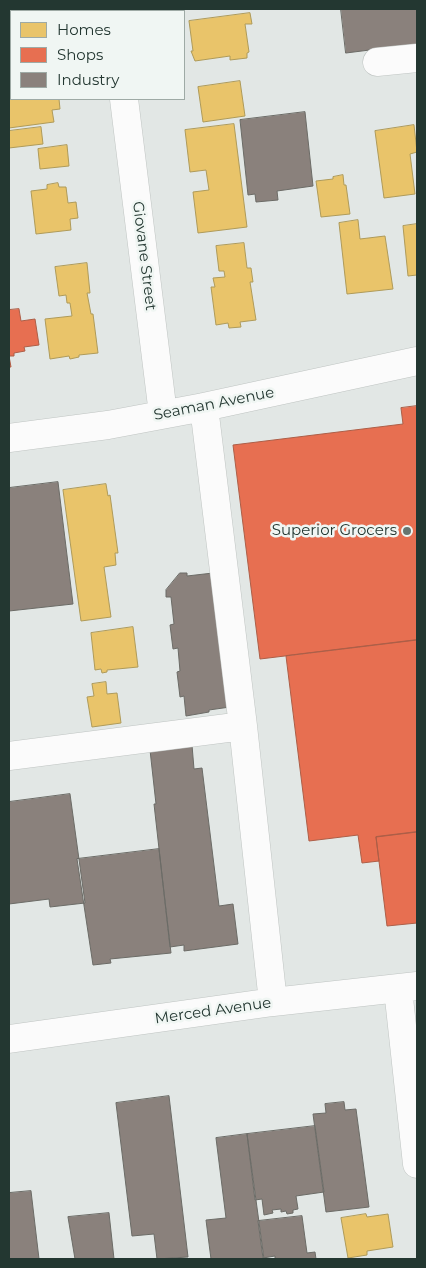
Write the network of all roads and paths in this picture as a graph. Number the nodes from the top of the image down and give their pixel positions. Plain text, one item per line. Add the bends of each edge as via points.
1 (417, 58) edge
2 (376, 62) dead end
3 (124, 100) edge
4 (417, 361) edge
5 (204, 407) junction
6 (163, 414) junction
7 (9, 438) edge
8 (243, 726) junction
9 (9, 756) edge
10 (408, 988) edge
11 (273, 1002) junction
12 (9, 1039) edge
13 (417, 1164) edge

1 - 2 street
3 - 6 street, Giovane Street
4 - 5 street, Seaman Avenue
5 - 6 street, Seaman Avenue
5 - 8 street
6 - 7 street, Seaman Avenue
8 - 9 street
8 - 11 street
10 - 11 street, Merced Avenue
10 - 13 street
11 - 12 street, Merced Avenue

